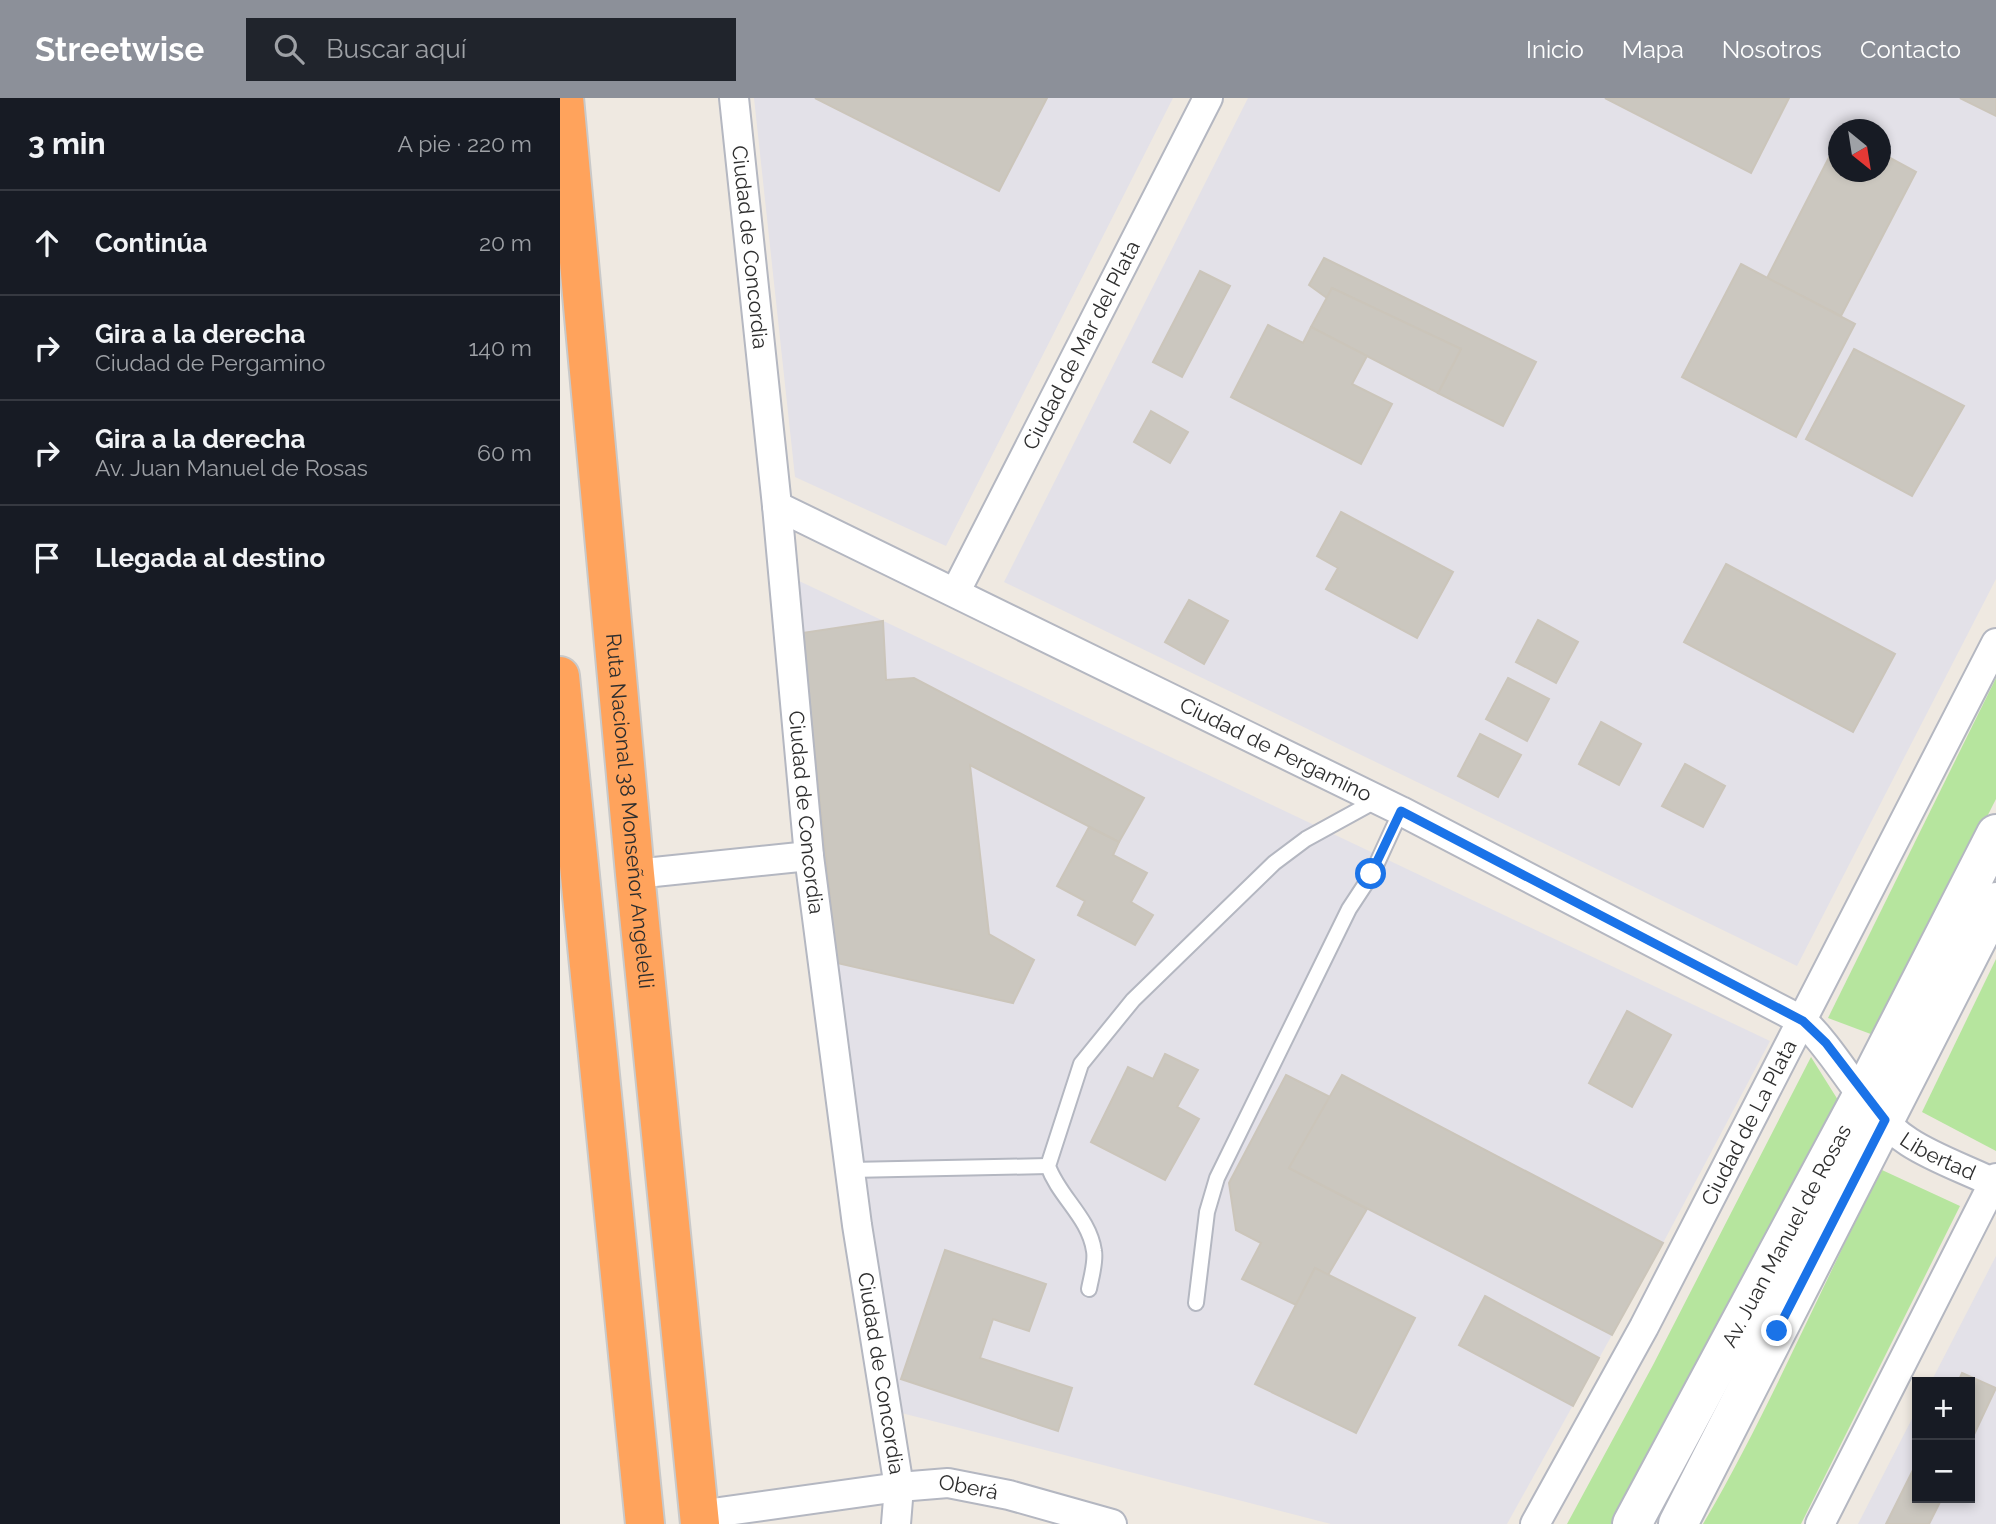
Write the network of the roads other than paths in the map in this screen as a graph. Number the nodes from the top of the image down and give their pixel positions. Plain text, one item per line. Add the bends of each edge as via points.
1 (564, 98) edge
2 (734, 98) edge
3 (1208, 98) edge
4 (777, 506) junction
5 (956, 591) junction
6 (1996, 643) edge
7 (560, 676) edge
8 (562, 718) edge
9 (1389, 806) junction
10 (1996, 834) edge
11 (809, 856) junction
12 (635, 874) junction
13 (1996, 902) edge
14 (1803, 1021) junction
15 (1874, 1107) junction
16 (1048, 1166) junction
17 (850, 1170) junction
18 (1995, 1182) edge
19 (1089, 1289) dead end
20 (1196, 1303) dead end
21 (899, 1487) junction
22 (699, 1520) edge
23 (645, 1524) edge
24 (896, 1524) edge
25 (1112, 1524) edge
26 (1535, 1524) edge
27 (1632, 1524) edge
28 (1678, 1524) edge
29 (1820, 1524) edge

1 - 12 highway, Ruta Nacional 38 Monseñor Angelelli
2 - 4 street, Ciudad de Concordia
3 - 5 street, Ciudad de Mar del Plata
4 - 5 street, Ciudad de Pergamino
4 - 11 street, Ciudad de Concordia
5 - 9 street, Ciudad de Pergamino
6 - 14 street, Ciudad de La Plata
7 - 8 highway
8 - 23 highway
9 - 14 street, Ciudad de Pergamino
9 - 16 lane via 1306,839 1274,863 1133,1000 1081,1064
9 - 20 lane via 1371,874 1349,909 1217,1178 1207,1212
10 - 15 main road, Av. Juan Manuel de Rosas
11 - 12 street
11 - 17 street, Ciudad de Concordia
12 - 22 highway, Ruta Nacional 38 Monseñor Angelelli
13 - 15 main road, Av. Juan Manuel de Rosas
14 - 15 street, Ciudad de Pergamino via 1826,1043
14 - 26 street, Ciudad de La Plata via 1644,1327
15 - 18 street, Libertad via 1908,1141
15 - 27 main road, Av. Juan Manuel de Rosas
15 - 28 main road, Av. Juan Manuel de Rosas
16 - 17 lane
16 - 19 lane via 1054,1182 1083,1220 1094,1253
17 - 21 street, Ciudad de Concordia
18 - 29 street
21 - 22 street, Oberá
21 - 24 street, Ciudad de Concordia
21 - 25 street, Oberá via 948,1483

